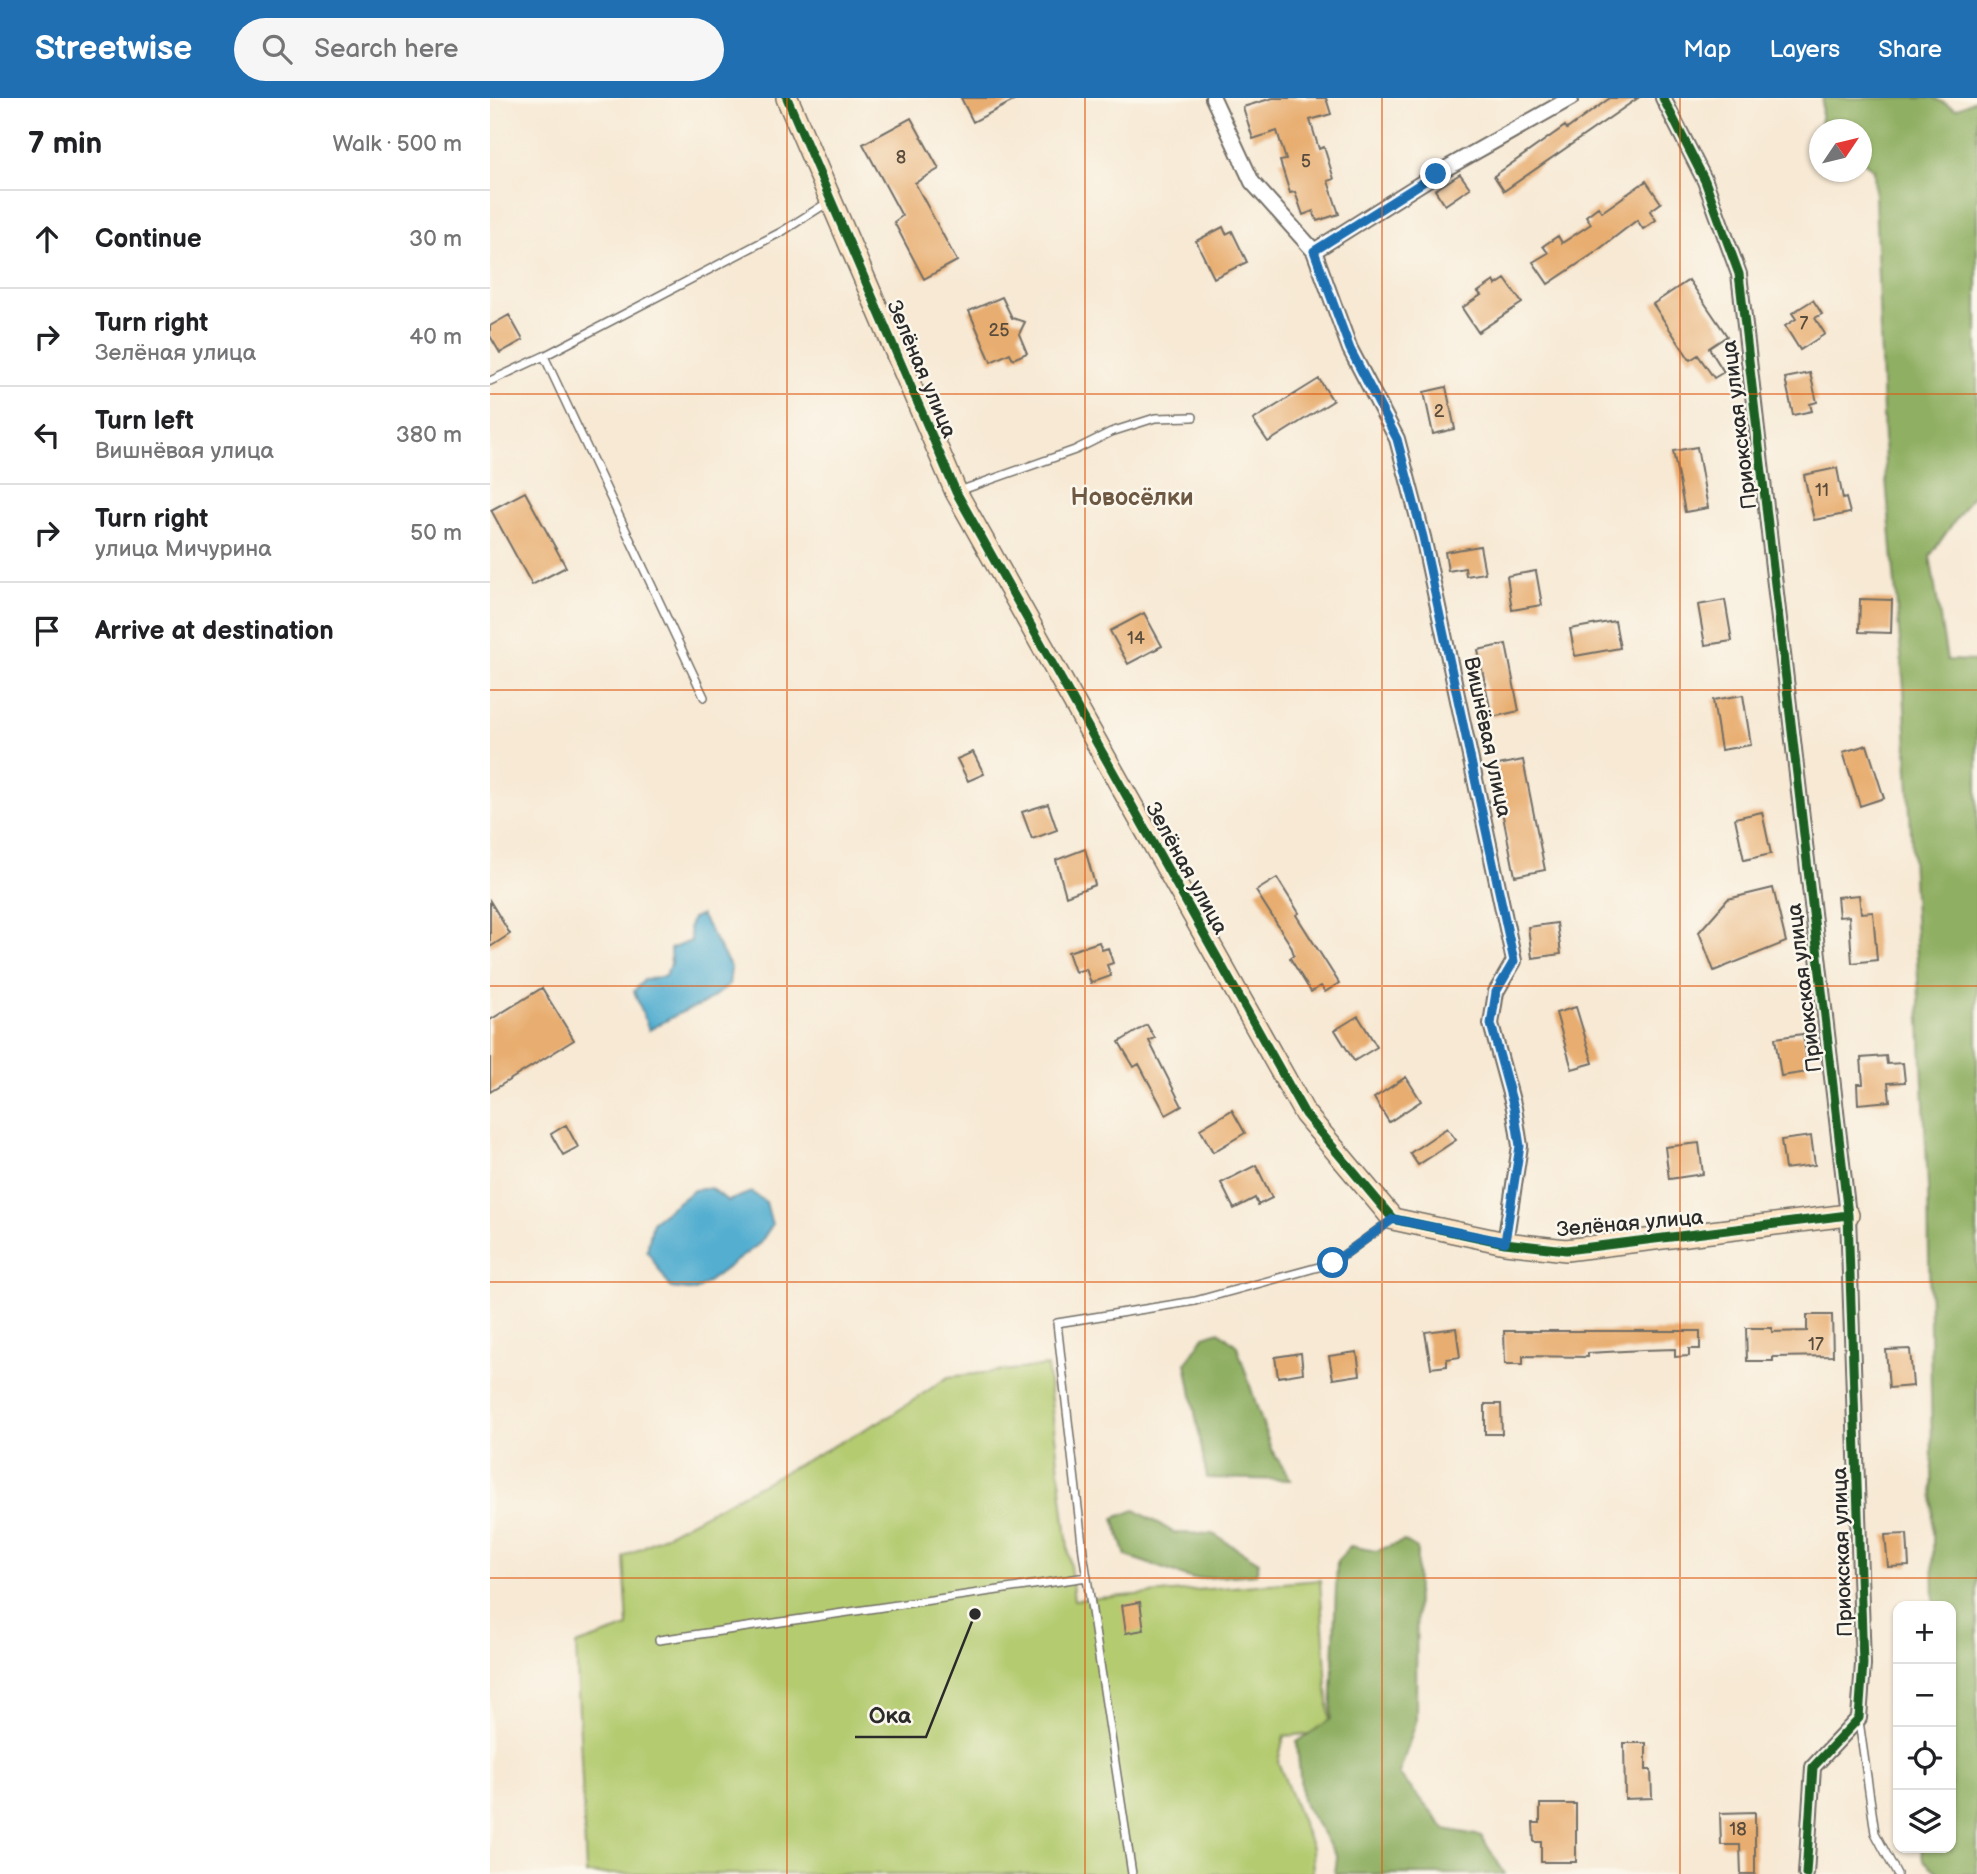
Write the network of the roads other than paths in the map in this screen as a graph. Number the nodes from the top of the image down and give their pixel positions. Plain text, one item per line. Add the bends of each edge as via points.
1 (787, 98) edge
2 (1213, 98) edge
3 (1570, 98) edge
4 (1663, 98) edge
5 (831, 201) junction
6 (1314, 251) junction
7 (544, 356) junction
8 (490, 382) edge
9 (1193, 417) dead end
10 (956, 492) junction
11 (704, 697) dead end
12 (1849, 1215) junction
13 (1393, 1219) junction
14 (1505, 1242) junction
15 (1087, 1577) junction
16 (659, 1640) dead end
17 (1858, 1718) junction
18 (1132, 1874) edge
19 (1806, 1874) edge
20 (1897, 1874) edge

1 - 5 street, Зелёная улица
2 - 6 street via 1252,182
3 - 6 street via 1436,174
4 - 12 street, Приокская улица via 1705,181 1739,274
5 - 7 lane via 783,231
5 - 10 street, Зелёная улица
6 - 14 street, Вишнёвая улица via 1350,349 1397,439 1423,537 1514,961 1496,992 1491,1024 1520,1146
7 - 8 lane
7 - 11 lane
9 - 10 lane via 1155,418
10 - 13 street, Зелёная улица via 1305,1114
12 - 14 street, Зелёная улица via 1566,1250
12 - 17 street, Приокская улица via 1863,1664
13 - 14 street, Зелёная улица
13 - 15 lane via 1333,1263 1195,1301 1058,1323
15 - 16 lane
15 - 18 lane
17 - 19 street via 1813,1767
17 - 20 lane via 1875,1832

